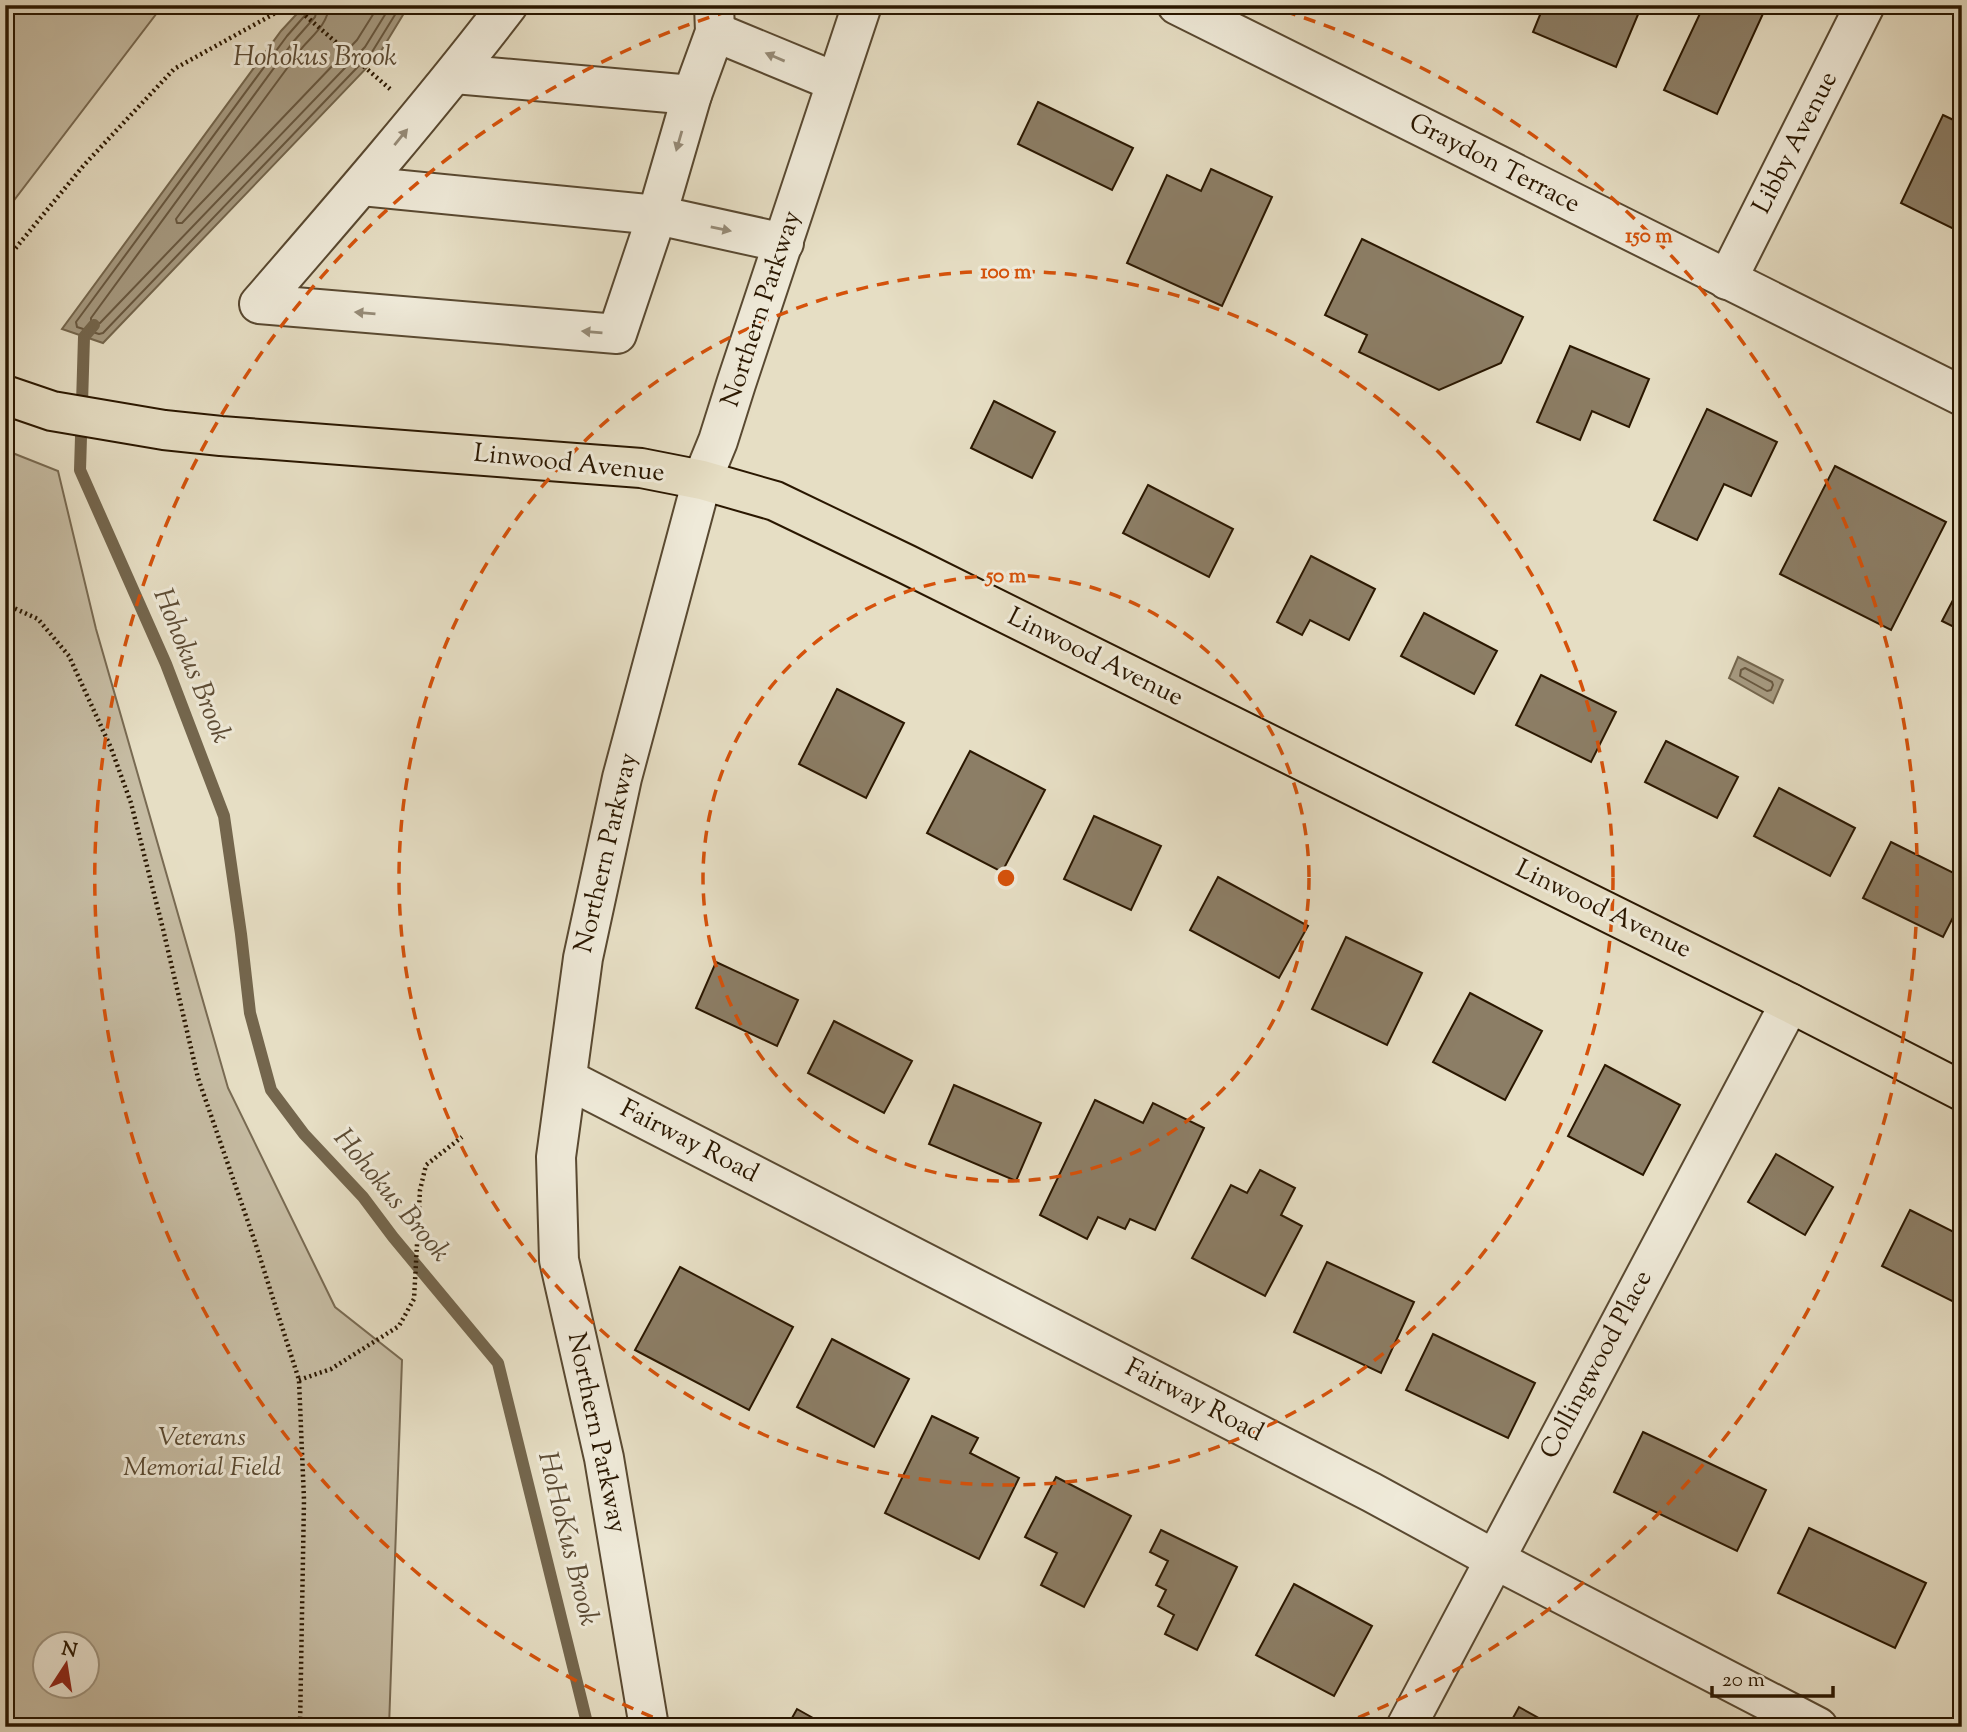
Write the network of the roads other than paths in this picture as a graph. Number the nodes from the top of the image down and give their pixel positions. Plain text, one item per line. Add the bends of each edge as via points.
1 (508, 5) edge
2 (862, 5) edge
3 (1177, 5) edge
4 (1865, 5) edge
5 (714, 19) edge
6 (455, 74) junction
7 (836, 82) junction
8 (692, 95) junction
9 (362, 186) junction
10 (657, 215) junction
11 (784, 243) junction
12 (1727, 280) junction
13 (5, 395) edge
14 (1962, 396) edge
15 (702, 480) junction
16 (1790, 1003) junction
17 (567, 1079) junction
18 (1962, 1091) edge
19 (1494, 1559) junction
20 (649, 1727) edge
21 (1406, 1727) edge
22 (1818, 1727) edge

1 - 6 street
2 - 7 street, Northern Parkway
3 - 12 street, Graydon Terrace
4 - 12 street, Libby Avenue
7 -> 5 street
5 - 8 street
6 - 8 street
9 -> 6 street
7 - 11 street, Northern Parkway
8 -> 10 street
9 - 10 street
10 -> 9 street via 617,334 259,304
10 -> 11 street
11 - 15 street, Northern Parkway
12 - 14 street, Graydon Terrace
13 - 15 main road, Linwood Avenue via 52,411 164,430 641,468
15 - 16 main road, Linwood Avenue via 775,501
15 - 17 street, Northern Parkway via 622,778 583,958
16 - 18 main road, Linwood Avenue
16 - 19 street, Collingwood Place
17 - 19 street, Fairway Road
17 - 20 street, Northern Parkway via 556,1157 559,1260 604,1458
19 - 21 street, Collingwood Place
19 - 22 street, Fairway Road

